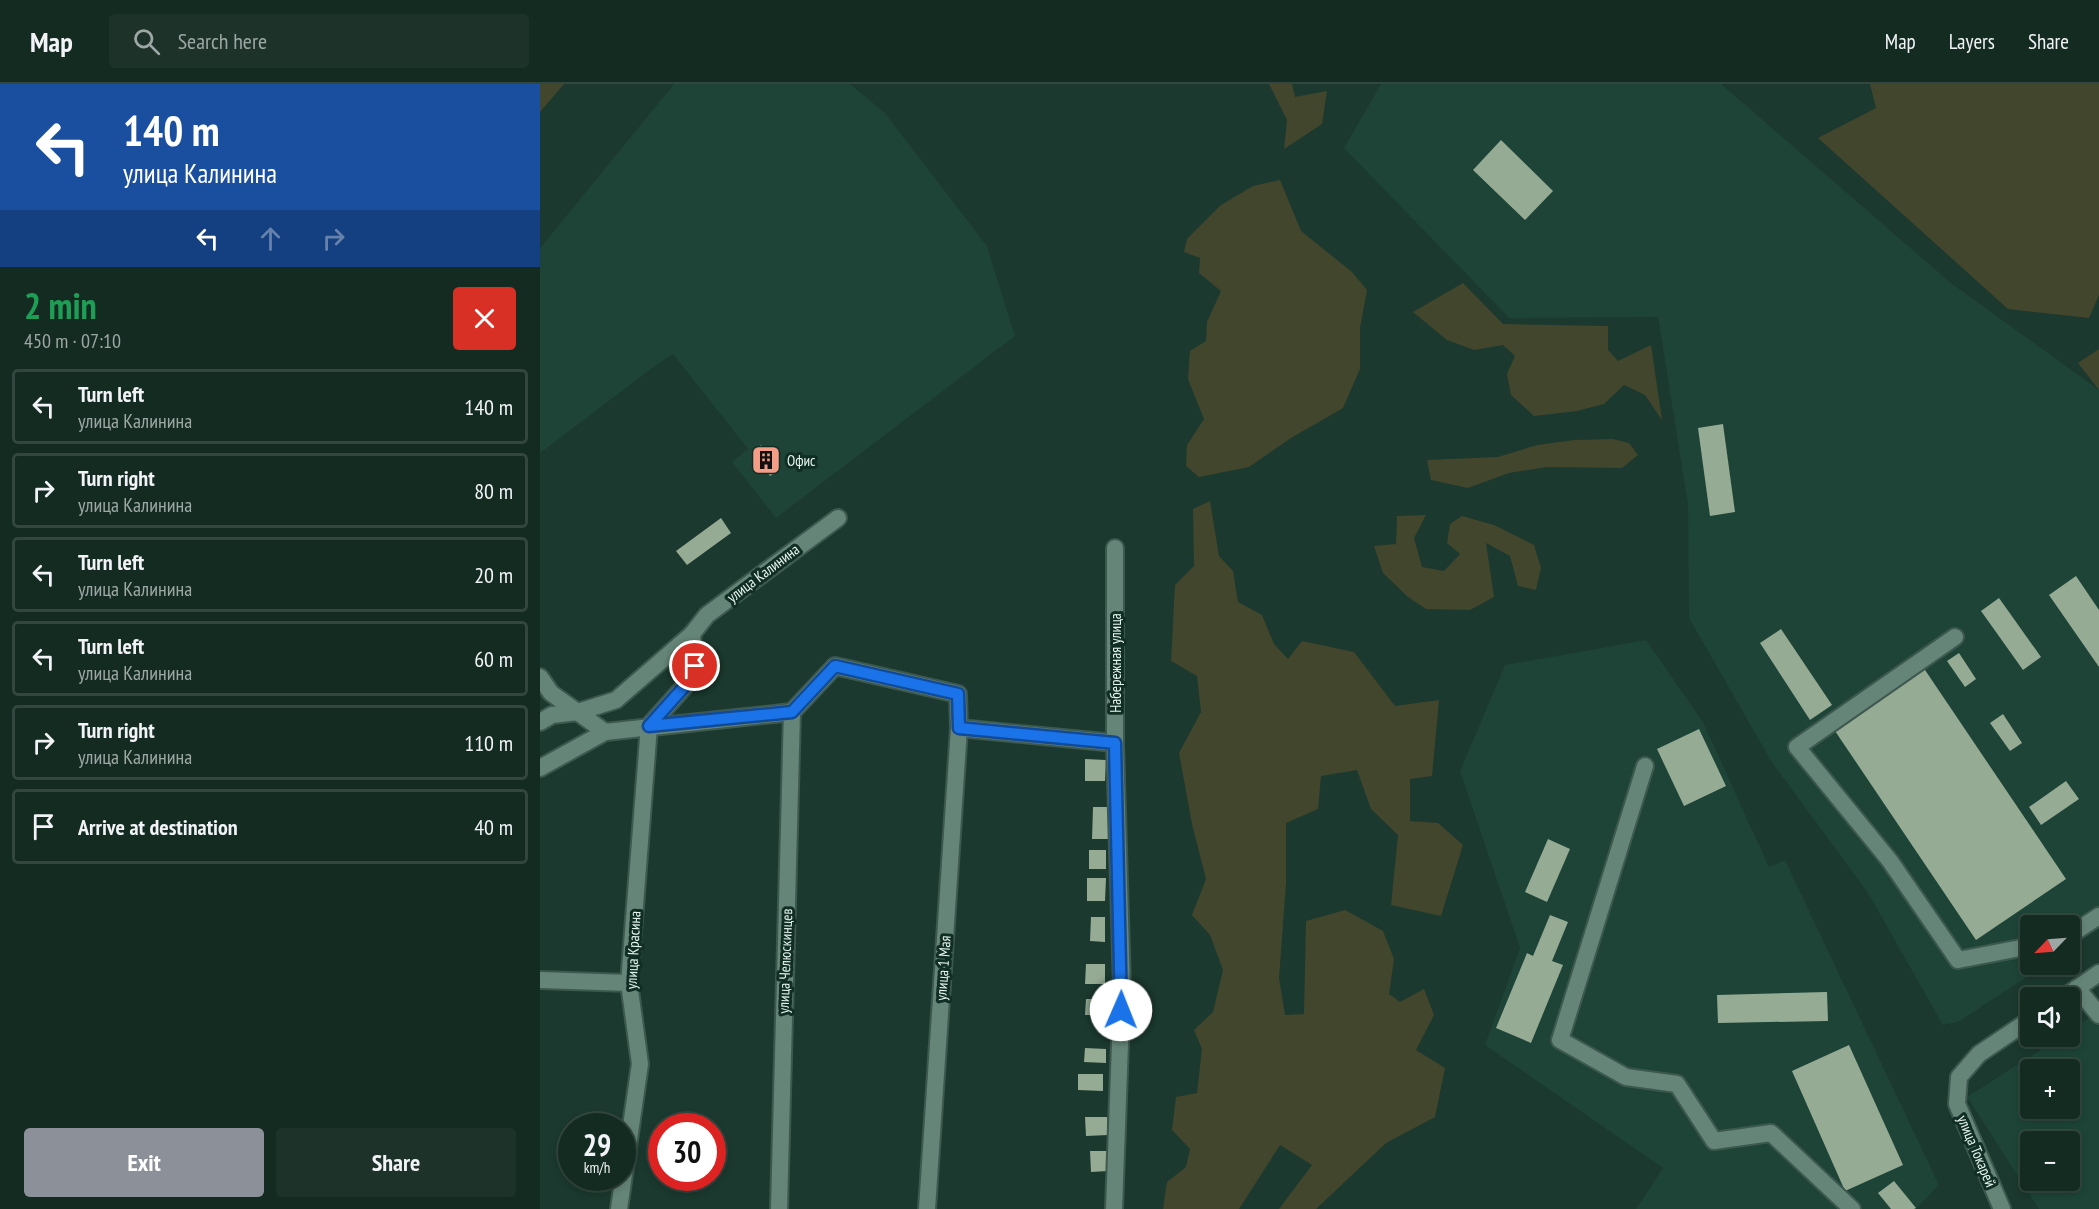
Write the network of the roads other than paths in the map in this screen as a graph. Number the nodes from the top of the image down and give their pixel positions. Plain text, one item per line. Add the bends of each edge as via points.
1 (838, 518) dead end
2 (1115, 548) dead end
3 (692, 634) junction
4 (1955, 637) dead end
5 (540, 677) edge
6 (578, 712) junction
7 (792, 712) junction
8 (540, 722) edge
9 (649, 726) junction
10 (959, 728) junction
11 (605, 732) junction
12 (1115, 743) junction
13 (1645, 766) dead end
14 (540, 768) edge
15 (2099, 916) edge
16 (2080, 928) edge
17 (2020, 948) edge
18 (2099, 973) edge
19 (540, 980) edge
20 (629, 983) junction
21 (2078, 987) edge
22 (2080, 992) edge
23 (2099, 1015) edge
24 (2020, 1026) edge
25 (619, 1209) edge
26 (778, 1209) edge
27 (927, 1209) edge
28 (1114, 1209) edge
29 (1852, 1209) edge
30 (2002, 1209) edge

1 - 3 street, улица Калинина via 706,615
2 - 12 street, Набережная улица
3 - 6 street, улица Калинина via 616,700
3 - 9 street via 695,666 684,687
4 - 17 street via 1797,747 1890,861 1958,960
5 - 6 street via 552,693
6 - 8 street, улица Калинина via 552,715
6 - 11 street
7 - 9 street
7 - 10 street via 835,666 958,694
7 - 26 street, улица Челюскинцев
9 - 11 street
9 - 20 street, улица Красина
10 - 12 street
10 - 27 street, улица 1 Мая
11 - 14 street
12 - 28 street, Набережная улица via 1122,988
13 - 29 street via 1560,1040 1626,1077 1677,1084 1714,1141 1771,1133
15 - 16 street
18 - 21 street
19 - 20 street
20 - 25 street, улица Красина via 640,1064
22 - 23 street
24 - 30 street, улица Токарей via 1979,1054 1959,1077 1957,1104

